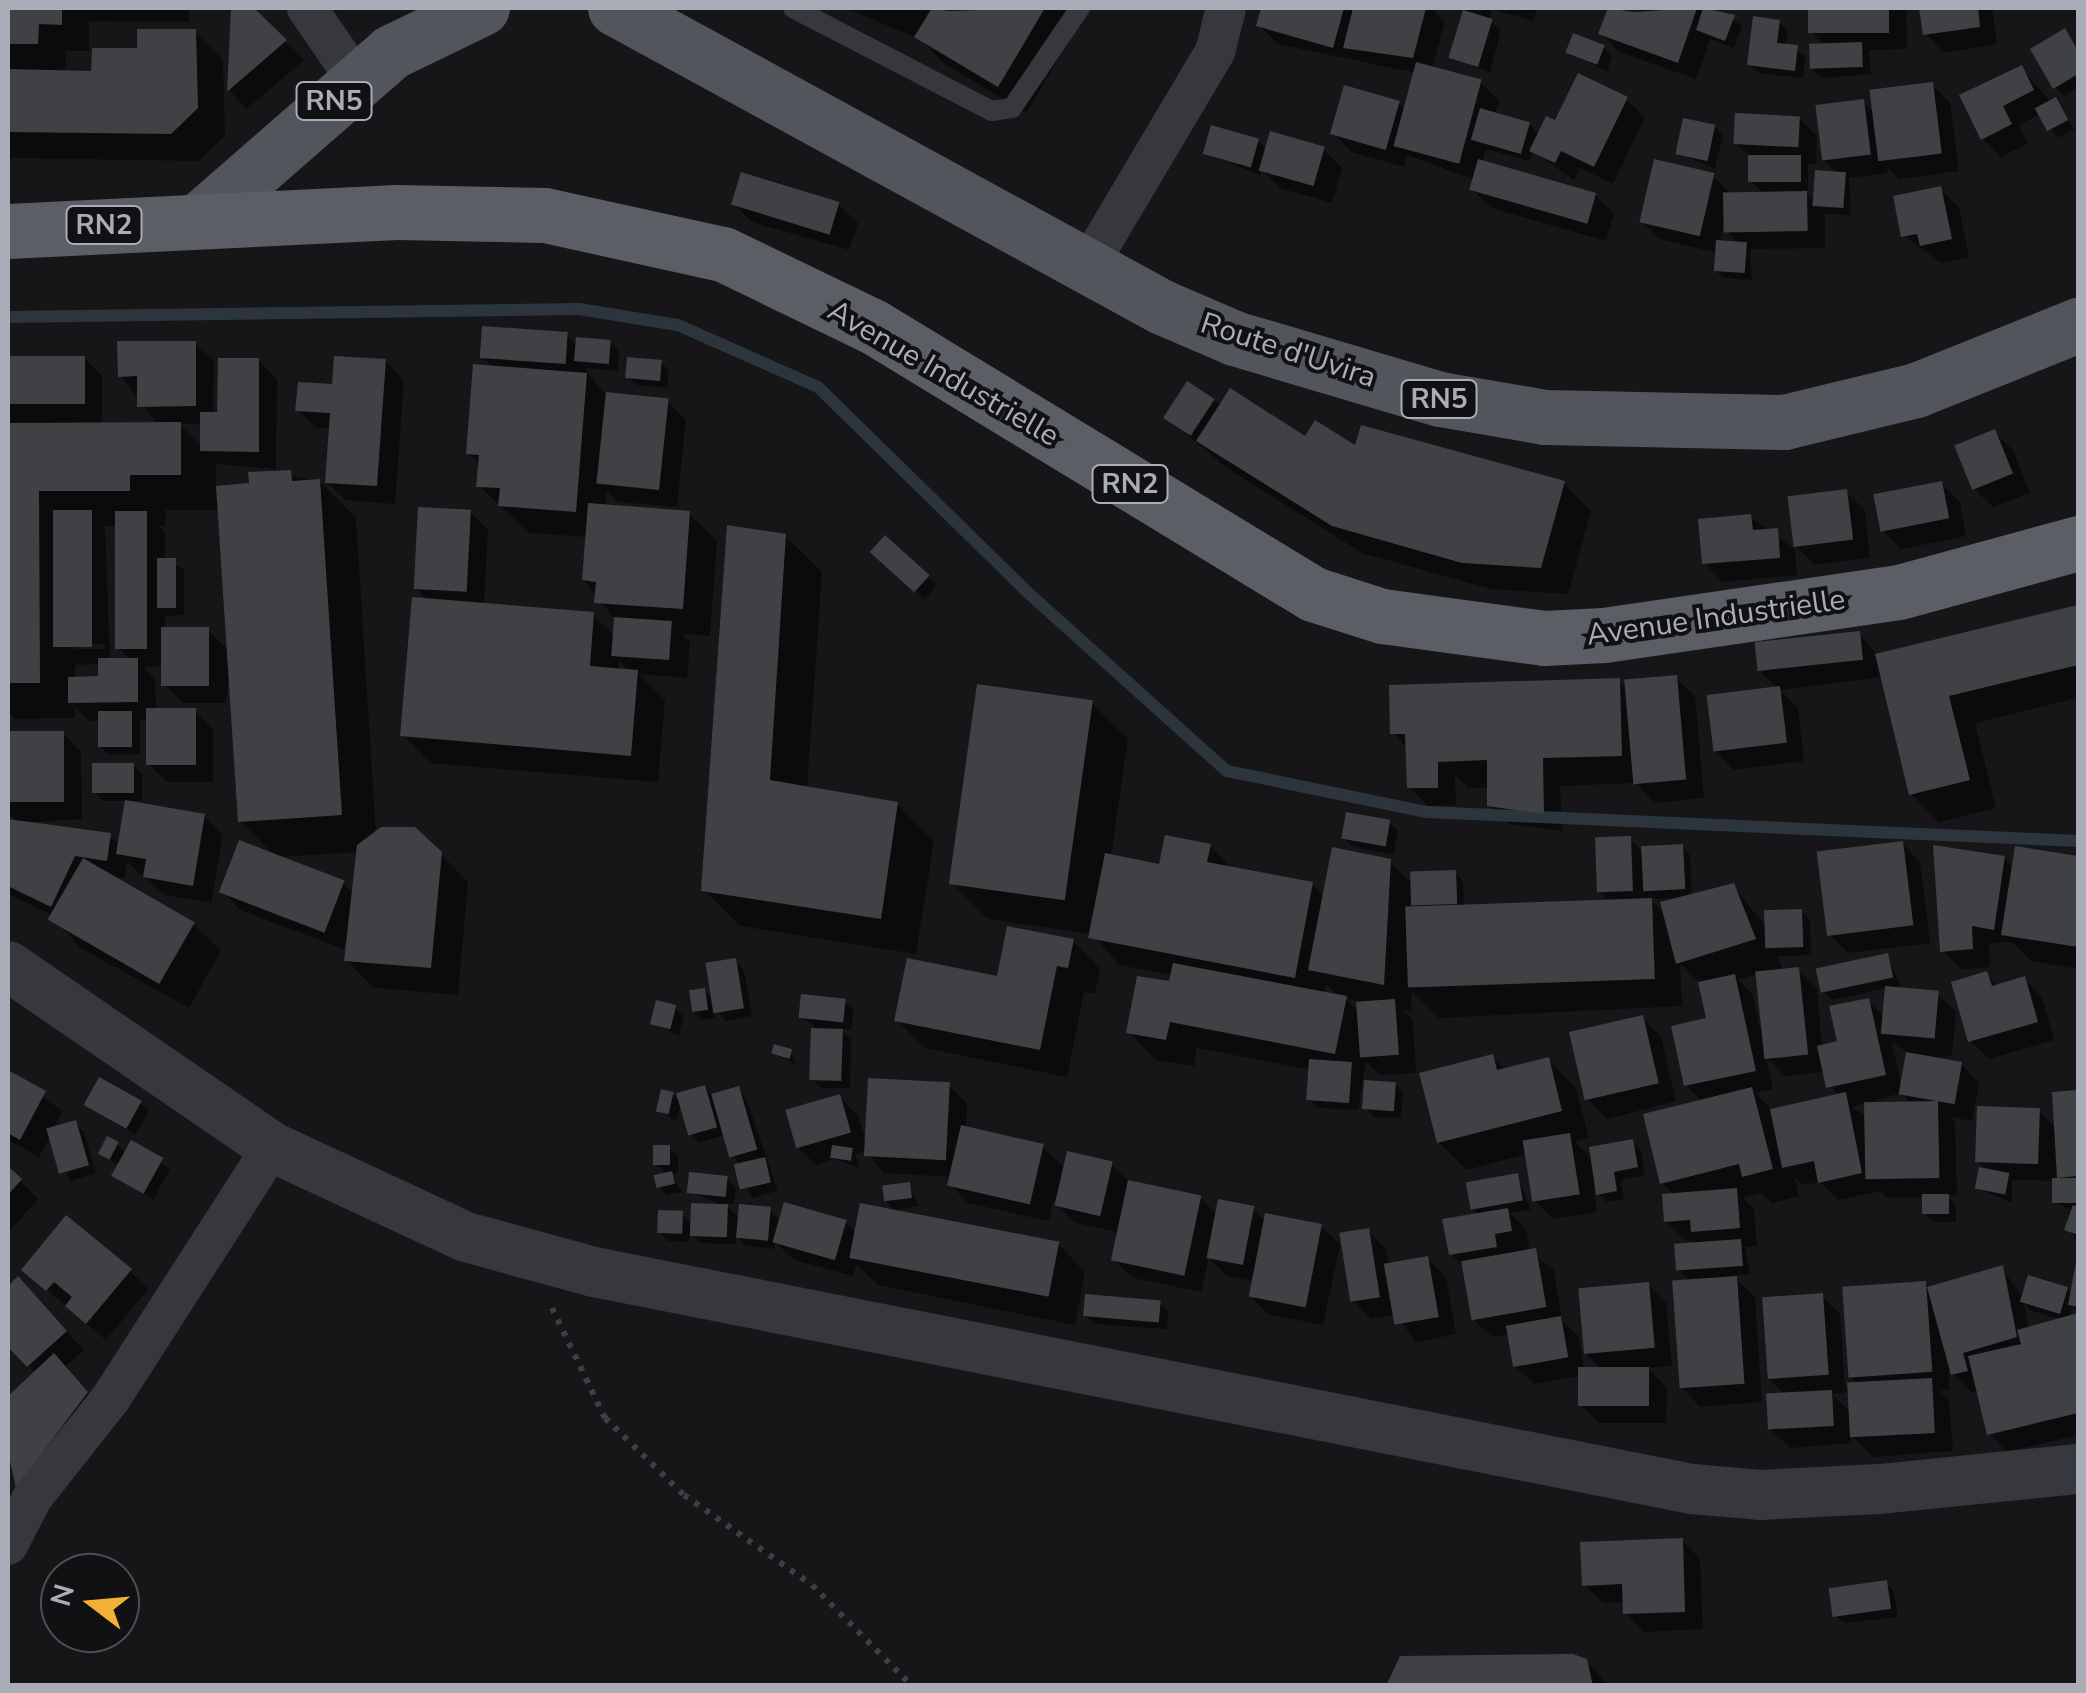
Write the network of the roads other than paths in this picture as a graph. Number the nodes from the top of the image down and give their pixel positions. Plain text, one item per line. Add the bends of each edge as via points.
1 (306, 8) edge
2 (482, 8) edge
3 (616, 8) edge
4 (792, 8) edge
5 (1080, 8) edge
6 (1226, 8) edge
7 (357, 81) junction
8 (201, 218) junction
9 (8, 231) edge
10 (1086, 268) junction
11 (2078, 325) edge
12 (2078, 543) edge
13 (8, 966) edge
14 (272, 1147) junction
15 (2078, 1469) edge
16 (8, 1545) edge

1 - 7 street
2 - 7 main road, RN5 via 391,52
3 - 10 main road, Route d'Uvira / RN5
4 - 5 lane via 992,111 1012,108
6 - 10 street via 1215,52
7 - 8 main road, RN5
8 - 9 highway, Avenue Industrielle / RN2
8 - 12 highway, Avenue Industrielle / RN2 via 545,215 723,254 874,328 1313,594 1382,616 1544,638 1604,635 1899,592
10 - 11 main road, Route d'Uvira / RN5 via 1234,338 1440,399 1545,417 1784,422 1916,390
13 - 14 street
14 - 15 street via 383,1202 594,1272 1692,1489 1880,1490
14 - 16 street via 110,1398 32,1498

